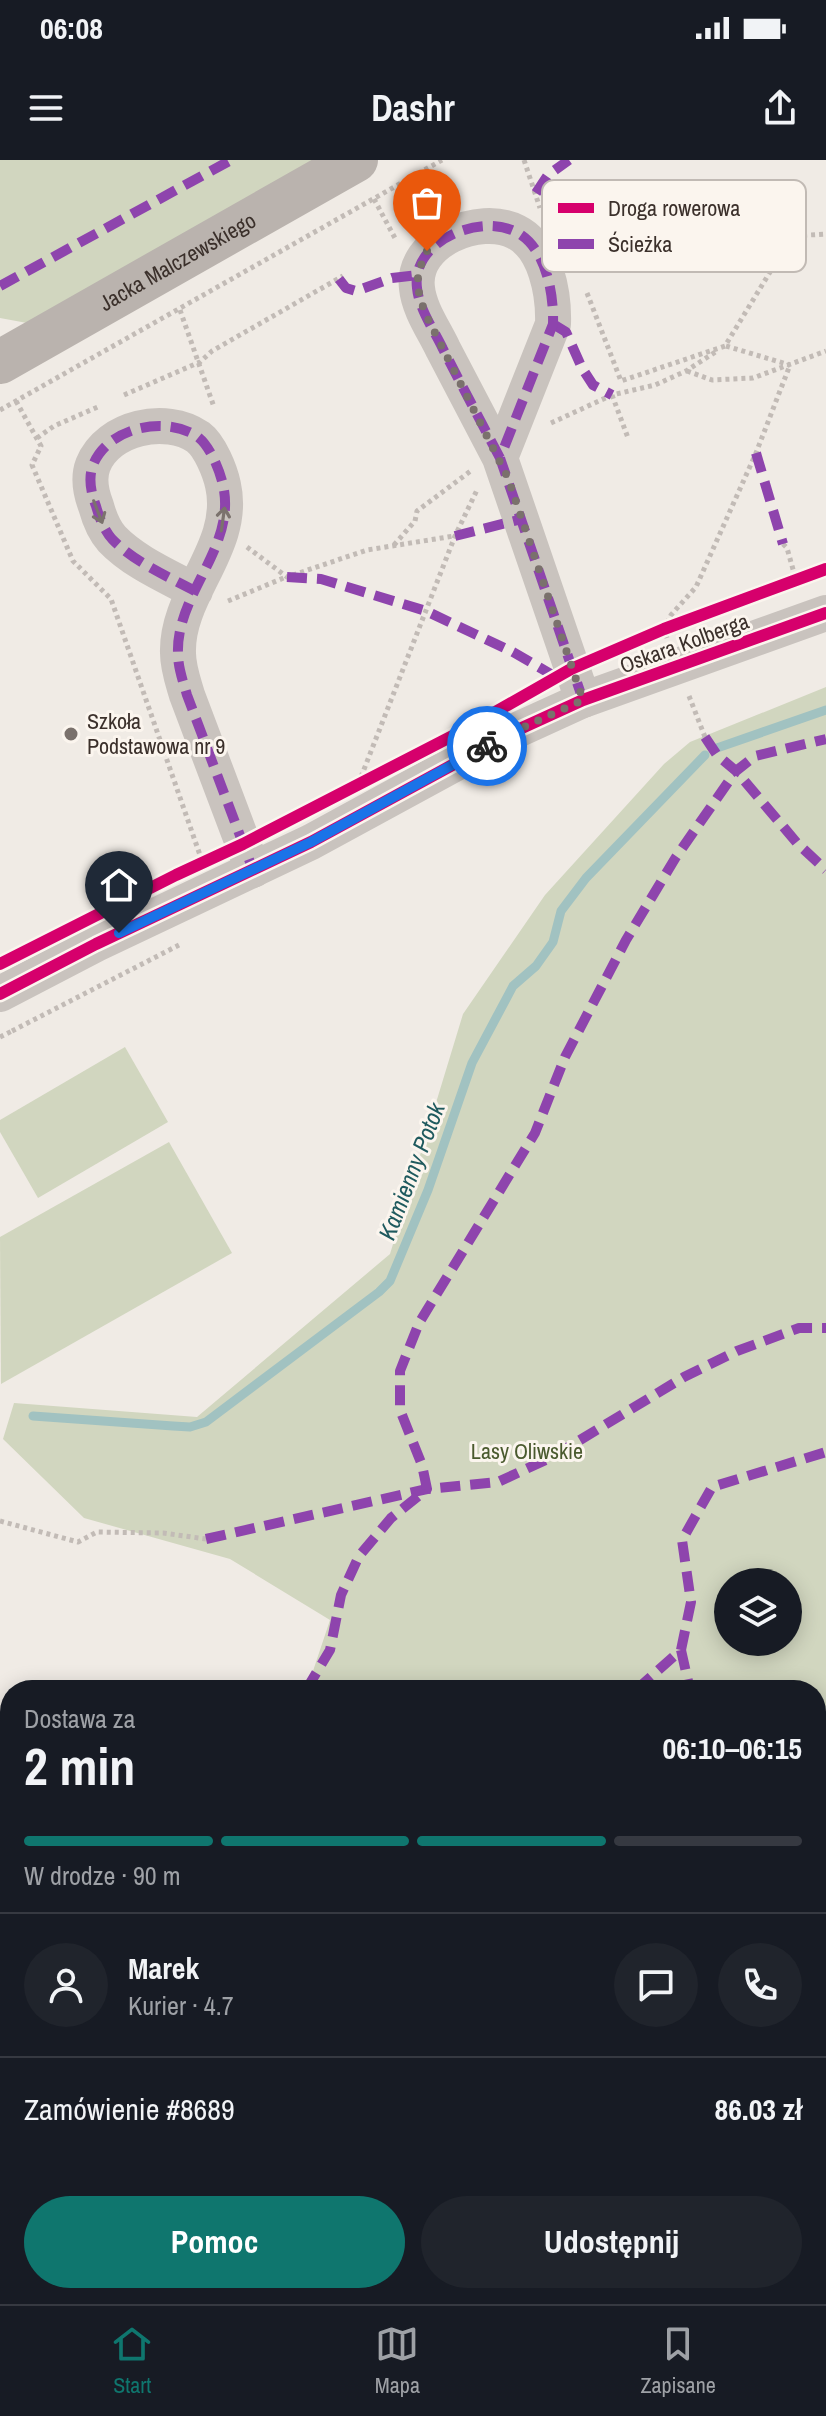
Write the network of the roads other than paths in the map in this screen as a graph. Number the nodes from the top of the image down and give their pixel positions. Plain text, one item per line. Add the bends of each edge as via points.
1 (356, 160) edge
2 (542, 265) edge
3 (545, 272) edge
4 (8, 382) edge
5 (493, 469) junction
6 (189, 605) junction
7 (826, 613) edge
8 (583, 700) junction
9 (253, 870) junction
10 (0, 994) edge

1 - 4 main road, Jacka Malczewskiego
2 - 5 street via 531,244 515,231 489,226 445,238 427,251 419,267 416,286 425,313
3 - 5 street via 553,324
5 - 8 street
6 -> 6 street via 221,534 226,510 223,484 201,439 182,429 145,427 123,433 104,447 93,465 90,483 101,521 110,538
6 - 9 street via 178,651 183,681
7 - 8 street, Oskara Kolberga
8 - 9 street, Oskara Kolberga
9 - 10 street, Oskara Kolberga

